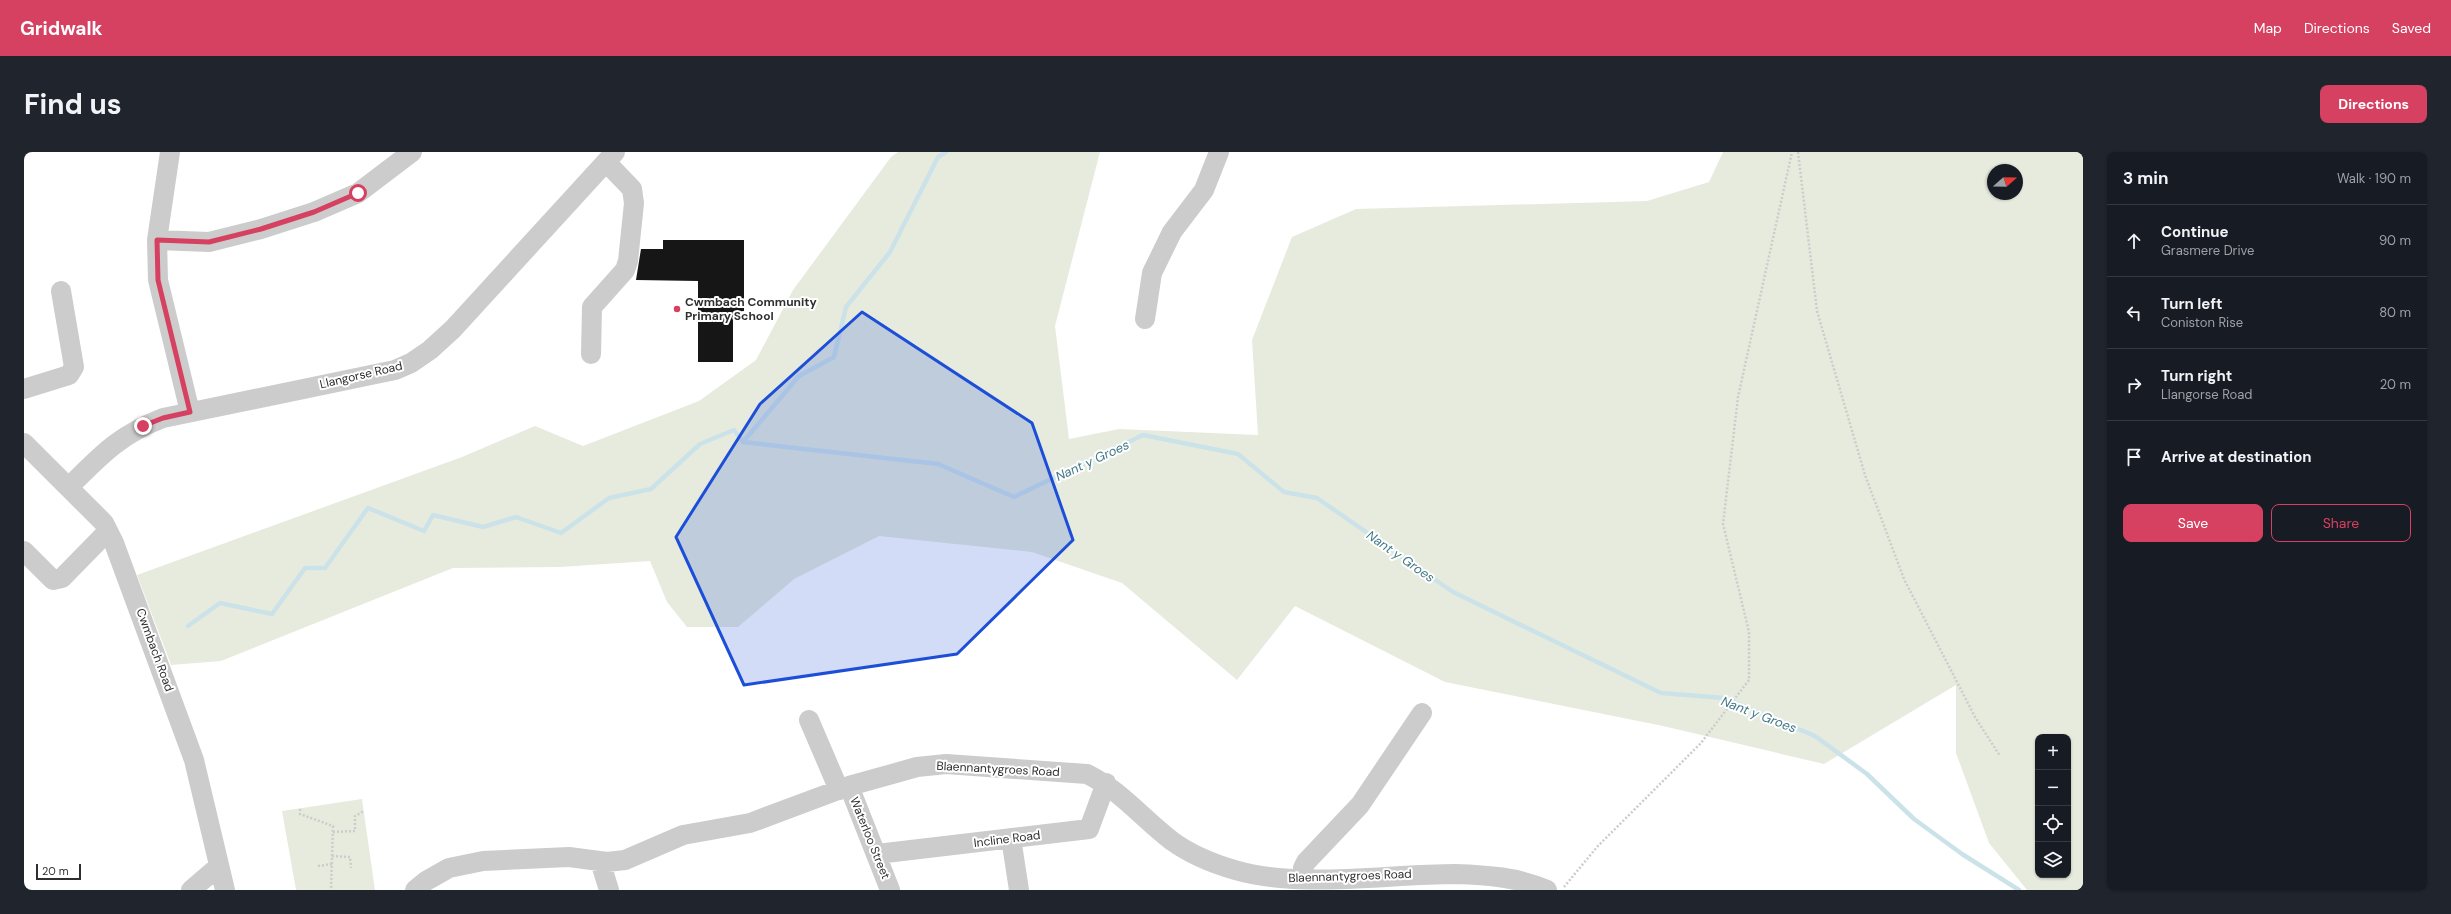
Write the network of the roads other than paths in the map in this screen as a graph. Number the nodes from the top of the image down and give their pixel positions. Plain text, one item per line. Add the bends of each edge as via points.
1 (170, 152) edge
2 (412, 152) edge
3 (1219, 152) edge
4 (610, 157) edge
5 (157, 240) junction
6 (61, 291) dead end
7 (1145, 319) dead end
8 (591, 354) dead end
9 (24, 388) edge
10 (190, 412) junction
11 (24, 443) edge
12 (68, 487) junction
13 (108, 531) junction
14 (24, 551) edge
15 (1422, 713) dead end
16 (809, 720) dead end
17 (1106, 783) junction
18 (844, 788) junction
19 (1011, 838) junction
20 (876, 854) junction
21 (600, 861) junction
22 (219, 866) junction
23 (1304, 879) junction
24 (191, 890) edge
25 (226, 890) edge
26 (415, 890) edge
27 (609, 890) edge
28 (890, 890) edge
29 (1018, 890) edge
30 (1546, 890) edge

1 - 5 street
2 - 5 street via 358,193 314,212 209,242
3 - 7 street via 1204,190 1172,232 1152,273
4 - 8 street via 632,189 634,203 626,270 592,307
4 - 10 street, Llangorse Road via 453,329 411,363 395,370
5 - 10 street via 158,280
6 - 9 street via 74,367 69,374
10 - 12 street, Llangorse Road via 163,418 127,434 109,446
11 - 12 street, Cwmbach Road
12 - 13 street, Cwmbach Road via 104,523
13 - 14 street via 62,578 53,580
13 - 22 street, Cwmbach Road via 150,635 194,760
15 - 23 street via 1360,805 1306,862 1303,868
16 - 18 street, Waterloo Street
17 - 18 street, Blaennantygroes Road via 1087,774 946,764 917,767
17 - 19 street, Incline Road via 1089,829
17 - 23 street, Blaennantygroes Road via 1173,842 1205,859 1236,870
18 - 20 street, Waterloo Street
18 - 21 street, Blaennantygroes Road via 750,823 683,835 624,860
19 - 20 street, Incline Road
19 - 29 street
20 - 28 street, Waterloo Street
21 - 26 street, Blaennantygroes Road via 569,857 483,861 449,868
21 - 27 street
22 - 24 street
22 - 25 street, Cwmbach Road
23 - 30 street, Blaennantygroes Road via 1413,874 1494,875

